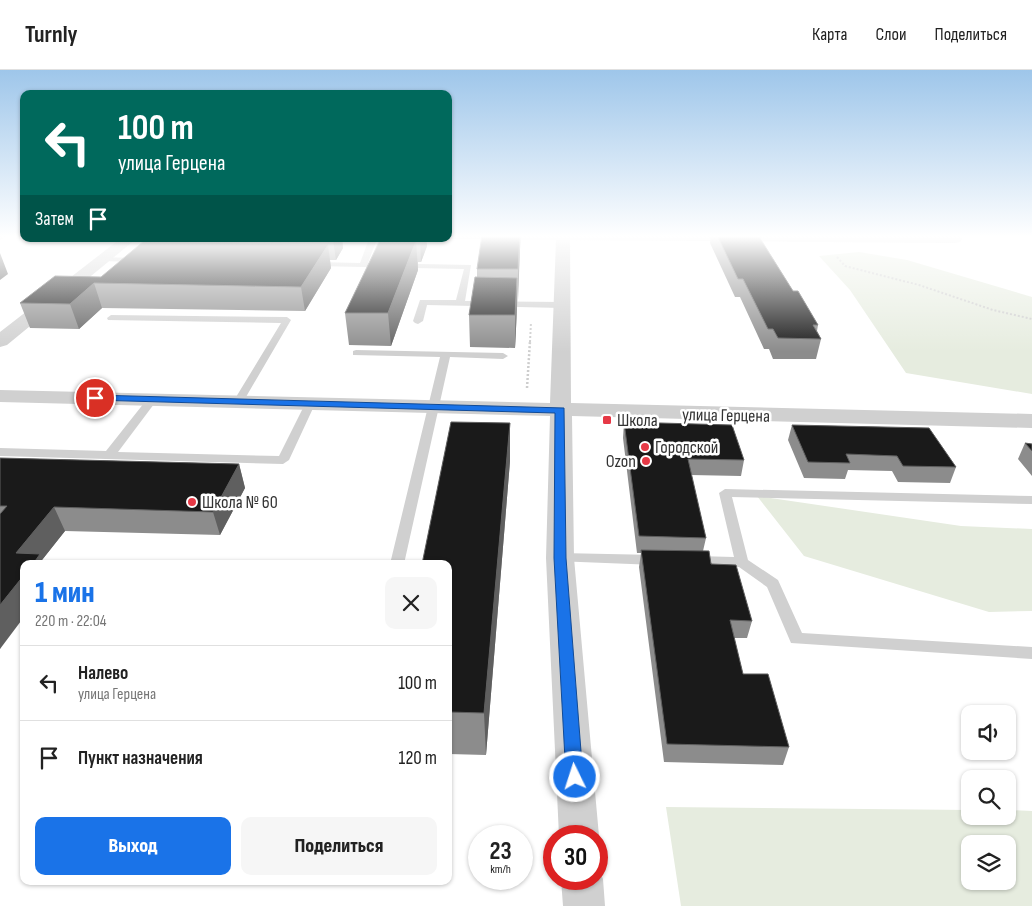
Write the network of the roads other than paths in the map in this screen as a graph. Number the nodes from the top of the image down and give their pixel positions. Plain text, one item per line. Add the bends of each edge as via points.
1 (83, 274) edge
2 (466, 274) edge
3 (562, 274) edge
4 (460, 303) junction
5 (561, 305) junction
6 (111, 318) dead end
7 (418, 321) dead end
8 (0, 341) edge
9 (356, 353) dead end
10 (446, 354) junction
11 (503, 356) dead end
12 (0, 396) edge
13 (152, 400) junction
14 (238, 402) junction
15 (310, 404) junction
16 (434, 408) junction
17 (560, 410) junction
18 (1032, 422) edge
19 (0, 452) edge
20 (109, 456) junction
21 (1032, 500) edge
22 (560, 558) junction
23 (398, 560) edge
24 (665, 560) edge
25 (684, 561) edge
26 (742, 562) junction
27 (1032, 653) edge
28 (578, 825) edge
29 (583, 890) edge
30 (584, 906) edge

1 - 8 street
2 - 4 lane
3 - 5 street
4 - 5 lane
4 - 7 lane via 423,302
5 - 17 street
6 - 14 lane via 287,320
9 - 10 lane
10 - 11 lane
10 - 16 lane
12 - 13 street, улица Герцена
13 - 14 street, улица Герцена
13 - 20 lane
14 - 15 street, улица Герцена
15 - 16 street, улица Герцена
15 - 20 lane via 283,460
16 - 17 street, улица Герцена
16 - 23 lane
17 - 18 street, улица Герцена
17 - 22 street
19 - 20 lane
21 - 26 lane via 724,493
22 - 24 lane
22 - 28 street
25 - 26 lane
26 - 27 lane via 773,584 797,639
29 - 30 street

